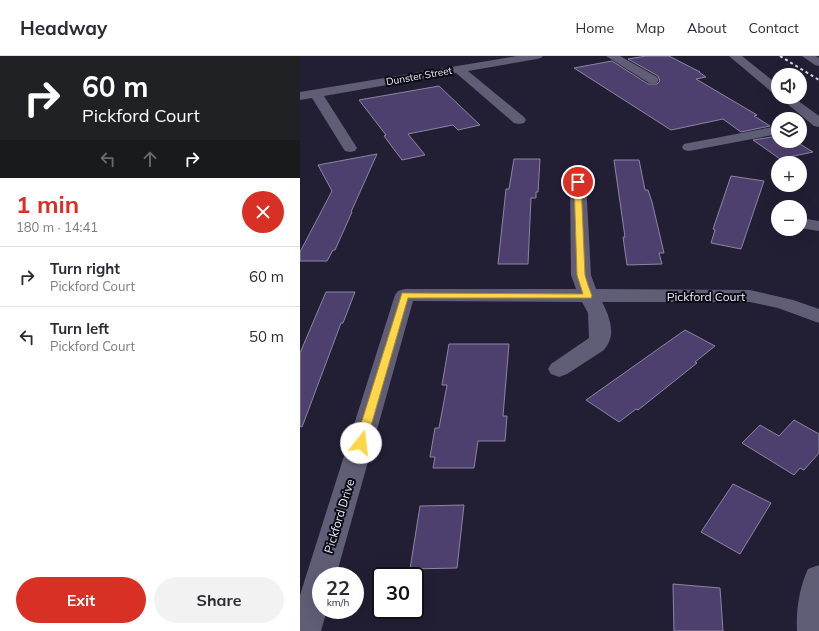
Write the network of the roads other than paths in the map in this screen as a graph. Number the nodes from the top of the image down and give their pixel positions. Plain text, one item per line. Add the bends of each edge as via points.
1 (537, 56) edge
2 (612, 56) edge
3 (734, 56) edge
4 (808, 56) edge
5 (501, 59) edge
6 (819, 63) edge
7 (458, 69) junction
8 (653, 80) dead end
9 (771, 85) edge
10 (316, 93) junction
11 (300, 96) edge
12 (794, 104) edge
13 (519, 120) dead end
14 (819, 123) edge
15 (807, 125) edge
16 (771, 131) edge
17 (689, 147) dead end
18 (350, 148) dead end
19 (578, 182) dead end
20 (807, 224) edge
21 (819, 226) edge
22 (404, 295) joint
23 (588, 296) junction
24 (819, 318) edge
25 (559, 369) dead end
26 (324, 567) edge
27 (819, 578) edge
28 (312, 607) edge
29 (305, 631) edge
30 (813, 631) edge

1 - 5 street, Dunster Street
2 - 8 street
3 - 9 street
4 - 6 street
5 - 7 street, Dunster Street
7 - 10 street, Dunster Street
7 - 13 street
10 - 11 street, Dunster Street
10 - 18 street
12 - 14 street
14 - 15 street
16 - 17 street
19 - 23 street via 581,275
20 - 21 street
22 - 23 street, Pickford Court
22 - 26 street, Pickford Drive
23 - 24 street, Pickford Court via 750,296 782,302
23 - 25 street via 598,313 600,340
27 - 30 street via 812,611
28 - 29 street, Pickford Drive

